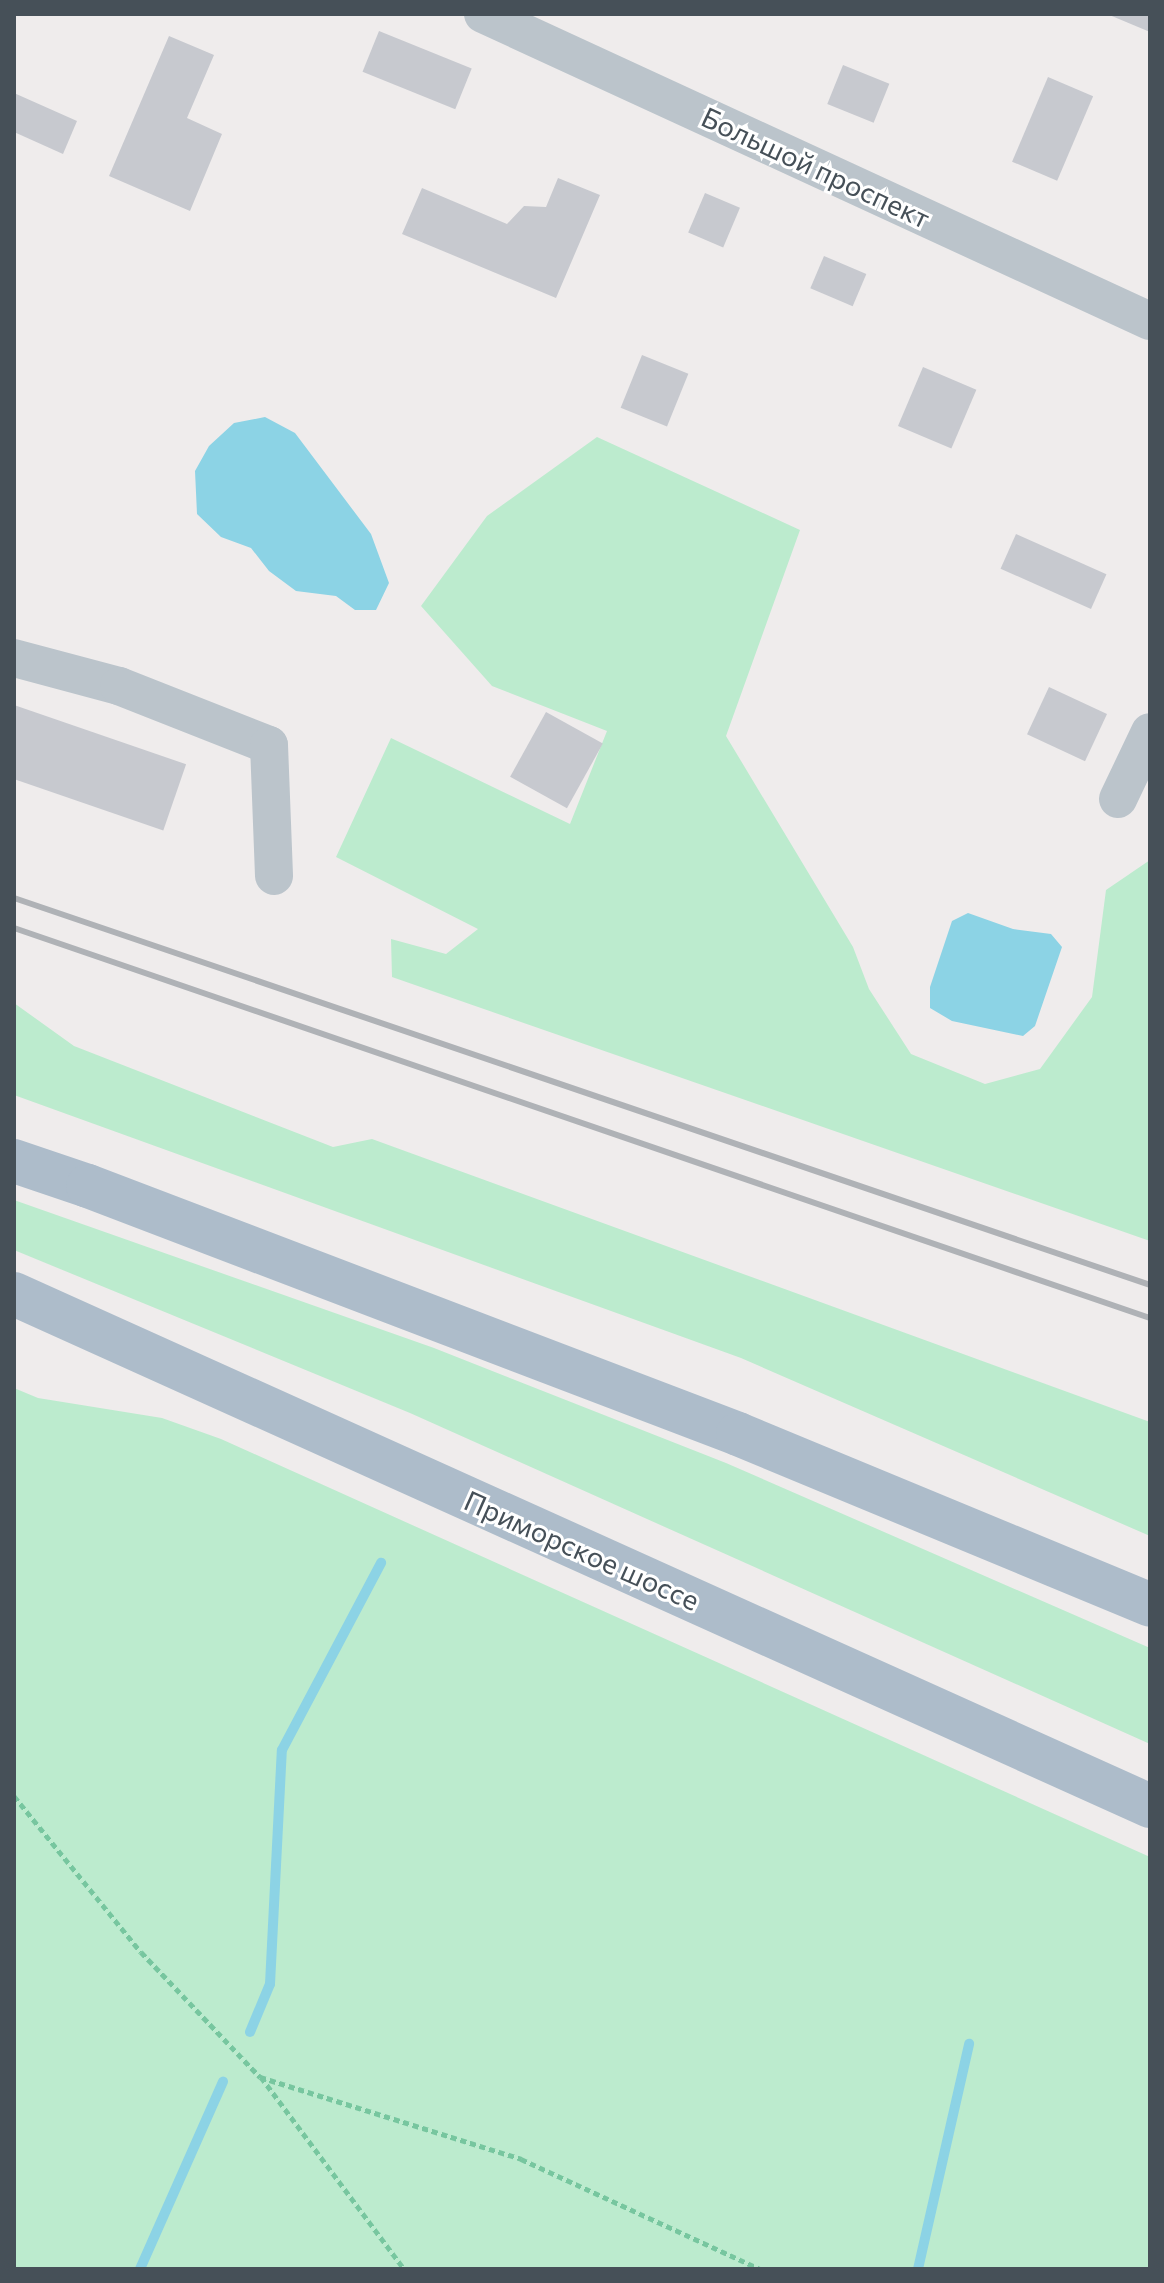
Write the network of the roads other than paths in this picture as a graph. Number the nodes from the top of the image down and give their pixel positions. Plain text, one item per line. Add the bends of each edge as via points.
1 (483, 14) edge
2 (1150, 321) edge
3 (14, 658) edge
4 (1150, 732) edge
5 (1118, 799) dead end
6 (274, 876) dead end
7 (14, 1161) edge
8 (14, 1294) edge
9 (1150, 1605) edge
10 (1150, 1806) edge

1 - 2 street, Большой проспект
3 - 6 street via 119,686 269,745
4 - 5 street
7 - 9 main road via 724,1428
8 - 10 main road, Приморское шоссе

